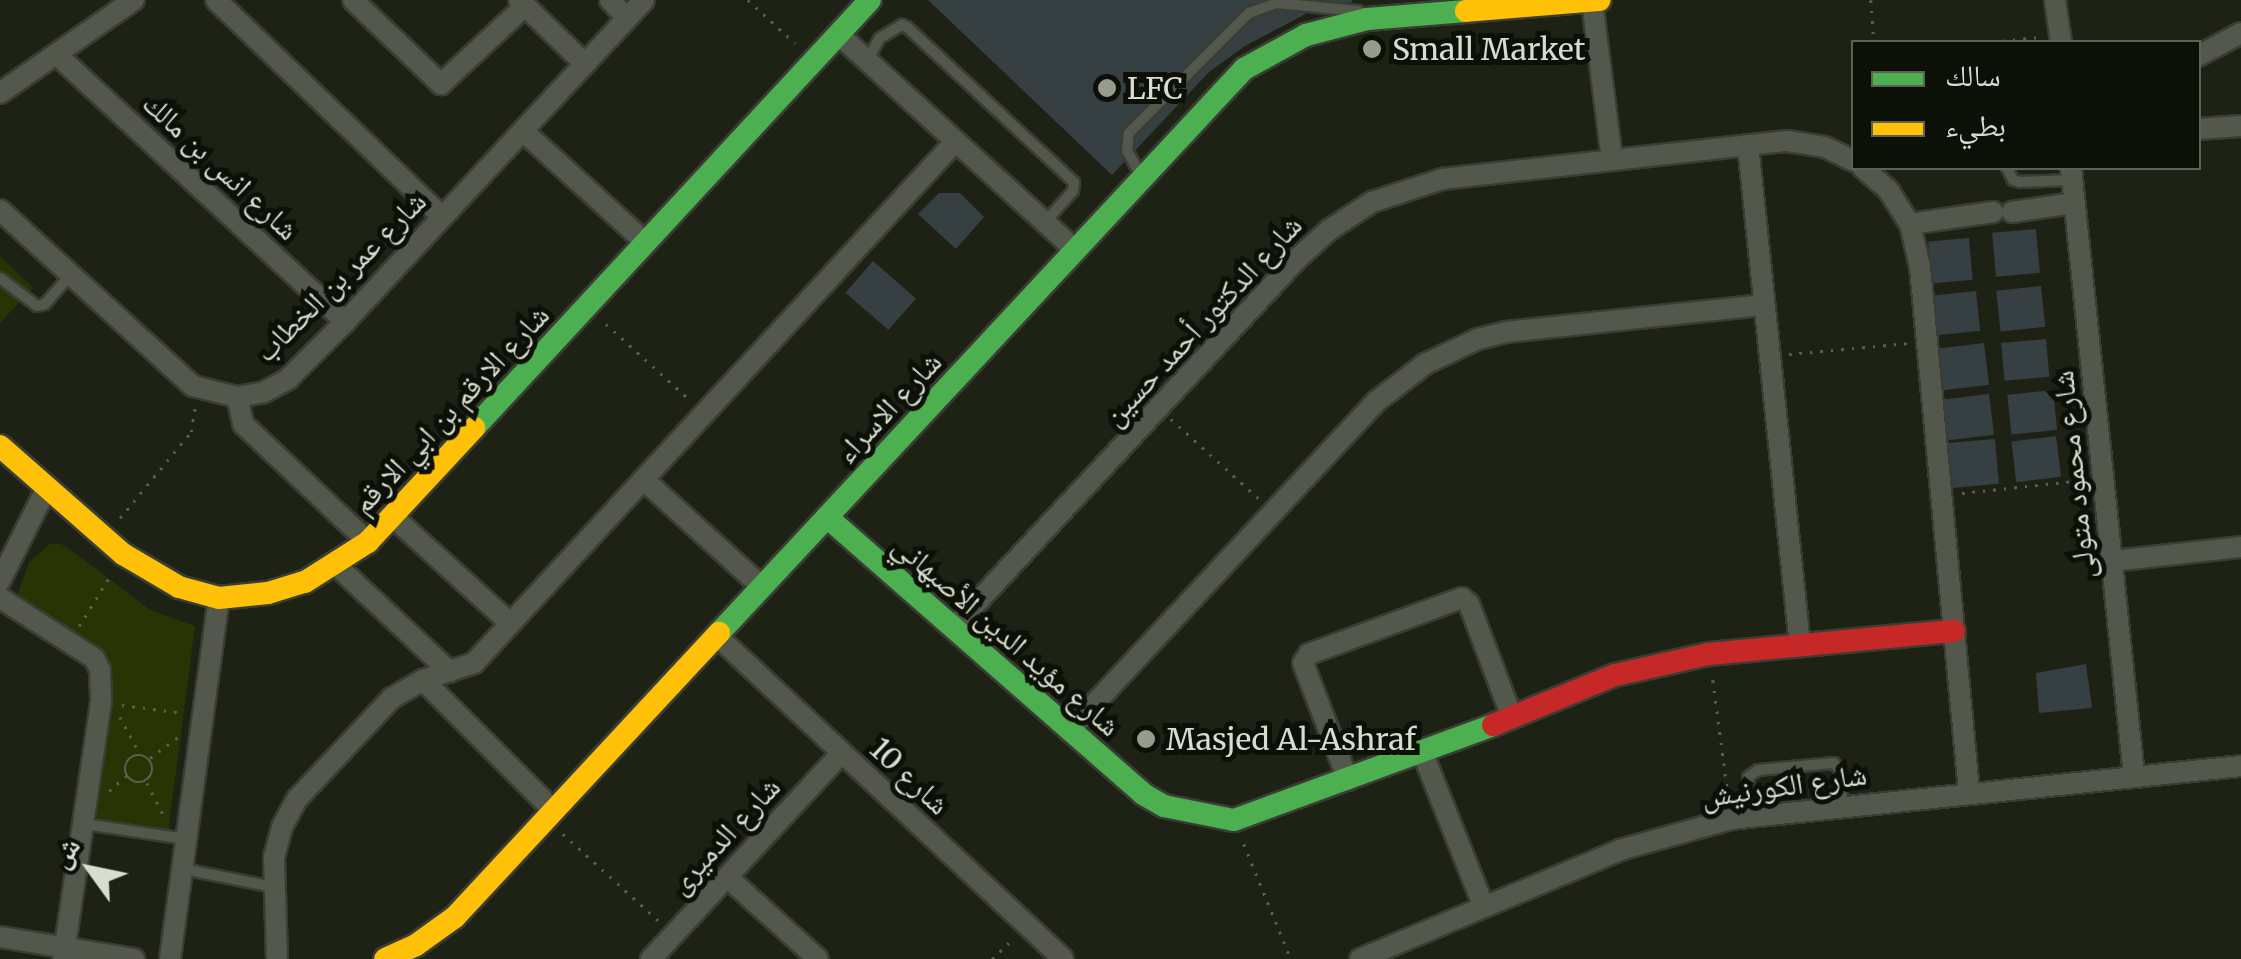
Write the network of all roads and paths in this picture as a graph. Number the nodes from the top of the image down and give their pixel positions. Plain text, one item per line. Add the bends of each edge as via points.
1 (134, 0) edge
2 (216, 0) edge
3 (353, 0) edge
4 (610, 0) edge
5 (644, 0) edge
6 (748, 0) edge
7 (870, 0) edge
8 (1592, 0) edge
9 (1600, 0) edge
10 (1871, 0) edge
11 (2055, 0) edge
12 (522, 3) edge
13 (1493, 3) edge
14 (627, 18) junction
15 (1367, 19) junction
16 (2241, 33) edge
17 (838, 34) junction
18 (2060, 38) edge
19 (1874, 40) edge
20 (2026, 40) edge
21 (56, 54) junction
22 (2201, 54) edge
23 (814, 60) junction
24 (866, 62) junction
25 (585, 64) junction
26 (0, 92) edge
27 (2241, 126) edge
28 (2201, 129) edge
29 (522, 131) junction
30 (954, 143) junction
31 (1748, 145) junction
32 (1612, 159) junction
33 (1851, 160) edge
34 (1865, 170) edge
35 (2008, 170) edge
36 (2072, 174) edge
37 (1142, 178) junction
38 (2074, 203) junction
39 (0, 210) edge
40 (442, 218) junction
41 (1044, 223) junction
42 (1910, 224) junction
43 (645, 242) junction
44 (1074, 250) junction
45 (70, 275) junction
46 (0, 278) edge
47 (1764, 305) junction
48 (586, 306) junction
49 (345, 322) junction
50 (1927, 342) junction
51 (1770, 356) junction
52 (193, 386) junction
53 (237, 397) junction
54 (1159, 408) junction
55 (706, 413) junction
56 (0, 446) edge
57 (2103, 478) junction
58 (644, 480) junction
59 (46, 489) junction
60 (1941, 495) junction
61 (1275, 514) junction
62 (392, 516) junction
63 (827, 517) junction
64 (104, 538) junction
65 (368, 542) junction
66 (2241, 547) edge
67 (122, 554) junction
68 (2112, 561) junction
69 (336, 565) junction
70 (0, 581) edge
71 (762, 587) junction
72 (0, 598) edge
73 (219, 598) junction
74 (510, 623) junction
75 (953, 628) junction
76 (1954, 631) junction
77 (717, 636) junction
78 (70, 642) junction
79 (1800, 646) junction
80 (1709, 654) junction
81 (450, 672) junction
82 (423, 680) junction
83 (1512, 718) junction
84 (202, 723) junction
85 (1070, 731) junction
86 (842, 753) junction
87 (1424, 754) junction
88 (141, 756) junction
89 (149, 759) junction
90 (2241, 766) edge
91 (2134, 776) junction
92 (1348, 780) junction
93 (146, 782) junction
94 (1969, 791) junction
95 (1842, 806) junction
96 (551, 816) junction
97 (1741, 818) junction
98 (1234, 820) junction
99 (83, 824) junction
100 (183, 839) junction
101 (182, 869) junction
102 (727, 877) junction
103 (273, 887) junction
104 (1483, 905) junction
105 (1028, 926) junction
106 (673, 934) junction
107 (0, 938) edge
108 (64, 954) edge
109 (134, 959) edge
110 (170, 959) edge
111 (276, 959) edge
112 (385, 959) edge
113 (651, 959) edge
114 (818, 959) edge
115 (992, 959) edge
116 (1063, 959) edge
117 (1291, 959) edge
118 (1360, 959) edge

1 - 21 street
2 - 40 street
3 - 12 street via 442,84
4 - 14 street
5 - 14 street, شارع عمر بن الخطاب
6 - 23 path
7 - 17 street, شارع الارقم بن ابي الارقم
8 - 9 street, شارع الاسراء
8 - 13 street, شارع الاسراء
8 - 32 street
10 - 19 path
11 - 18 street
12 - 25 street
13 - 15 street, شارع الاسراء
14 - 25 street, شارع عمر بن الخطاب
15 - 37 street, شارع الاسراء via 1306,35 1244,69
15 - 37 lane via 1344,7 1276,3 1249,13 1129,133 1127,151
16 - 22 street
17 - 23 street, شارع الارقم بن ابي الارقم
17 - 24 street
18 - 20 path
21 - 26 street
21 - 49 street, شارع انس بن مالك
23 - 43 street, شارع الارقم بن ابي الارقم
24 - 30 street
24 - 41 lane via 880,38 908,27 1074,182 1074,191
25 - 29 street, شارع عمر بن الخطاب
27 - 28 street
29 - 40 street, شارع عمر بن الخطاب
29 - 43 street
30 - 41 street
30 - 55 street
31 - 32 street, شارع الدكتور أحمد حسين
31 - 33 street, شارع الدكتور أحمد حسين via 1786,141
31 - 47 street
32 - 54 street, شارع الدكتور أحمد حسين via 1442,178 1348,215 1298,258
34 - 42 street via 1889,190
35 - 36 lane via 2020,182
36 - 38 street, شارع محمود متولى
37 - 44 street, شارع الاسراء
38 - 42 street
38 - 57 street, شارع محمود متولى
39 - 45 street, شارع عمر بن الخطاب
40 - 49 street, شارع عمر بن الخطاب
41 - 44 street
42 - 50 street
43 - 48 street, شارع الارقم بن ابي الارقم
44 - 63 street, شارع الاسراء
45 - 46 lane via 37,306
45 - 52 street, شارع عمر بن الخطاب
47 - 51 street
47 - 61 street via 1506,332 1464,344 1377,401
48 - 55 path
48 - 62 street, شارع الارقم بن ابي الارقم
49 - 53 street, شارع عمر بن الخطاب via 288,379
50 - 51 path
50 - 60 street
51 - 79 street
52 - 53 street, شارع عمر بن الخطاب
52 - 64 path via 192,432
53 - 65 street via 243,424
54 - 61 path
54 - 75 street, شارع الدكتور أحمد حسين
55 - 58 street
56 - 59 street, شارع الارقم بن ابي الارقم
57 - 60 path
57 - 68 street, شارع محمود متولى
58 - 71 street
58 - 74 street
59 - 64 street, شارع الارقم بن ابي الارقم
59 - 70 street
60 - 76 street
61 - 85 street
62 - 65 street, شارع الارقم بن ابي الارقم
62 - 74 street
63 - 71 street, شارع الاسراء
63 - 75 street, شارع مؤيد الدين الأصبهاني
64 - 67 street, شارع الارقم بن ابي الارقم
65 - 69 street, شارع الارقم بن ابي الارقم
66 - 68 street
67 - 73 street, شارع الارقم بن ابي الارقم via 179,587
67 - 78 path
68 - 91 street, شارع محمود متولى
69 - 73 street, شارع الارقم بن ابي الارقم via 268,593
69 - 81 street
71 - 77 street, شارع الاسراء
72 - 78 street
73 - 84 street
74 - 81 street via 474,663
75 - 85 street, شارع مؤيد الدين الأصبهاني
76 - 79 street, شارع مؤيد الدين الأصبهاني
76 - 94 street
77 - 86 street, شارع 10
77 - 96 street, شارع الاسراء
78 - 99 street via 100,670
79 - 80 street, شارع مؤيد الدين الأصبهاني
80 - 83 street, شارع مؤيد الدين الأصبهاني via 1615,675
80 - 97 path
81 - 82 street
82 - 96 street
82 - 103 street via 379,711 298,800 282,827
83 - 87 street, شارع مؤيد الدين الأصبهاني
83 - 92 street via 1462,598 1309,654 1303,663
84 - 88 path via 112,703
84 - 89 path
84 - 100 street
85 - 98 street, شارع مؤيد الدين الأصبهاني via 1164,806
86 - 102 street, شارع الدميرى
86 - 105 street, شارع 10
87 - 92 street, شارع مؤيد الدين الأصبهاني
87 - 104 street
88 - 89 path
88 - 93 path via 125,771 133,782
89 - 93 path via 154,771
90 - 91 street, شارع الكورنيش
91 - 94 street, شارع الكورنيش
92 - 98 street, شارع مؤيد الدين الأصبهاني
93 - 100 path
94 - 95 street, شارع الكورنيش
95 - 97 street, شارع الكورنيش
95 - 97 lane via 1834,763 1758,770 1748,778
96 - 106 path
96 - 112 street, شارع الاسراء via 455,917
97 - 104 street, شارع الكورنيش via 1620,850
98 - 117 path
99 - 100 lane
99 - 108 street
100 - 101 street
101 - 103 lane
101 - 110 street
102 - 106 street, شارع الدميرى
102 - 114 street
103 - 111 street
104 - 118 street, شارع الكورنيش
105 - 115 path
105 - 116 street, شارع 10
106 - 113 street, شارع الدميرى
107 - 108 street
108 - 109 street

